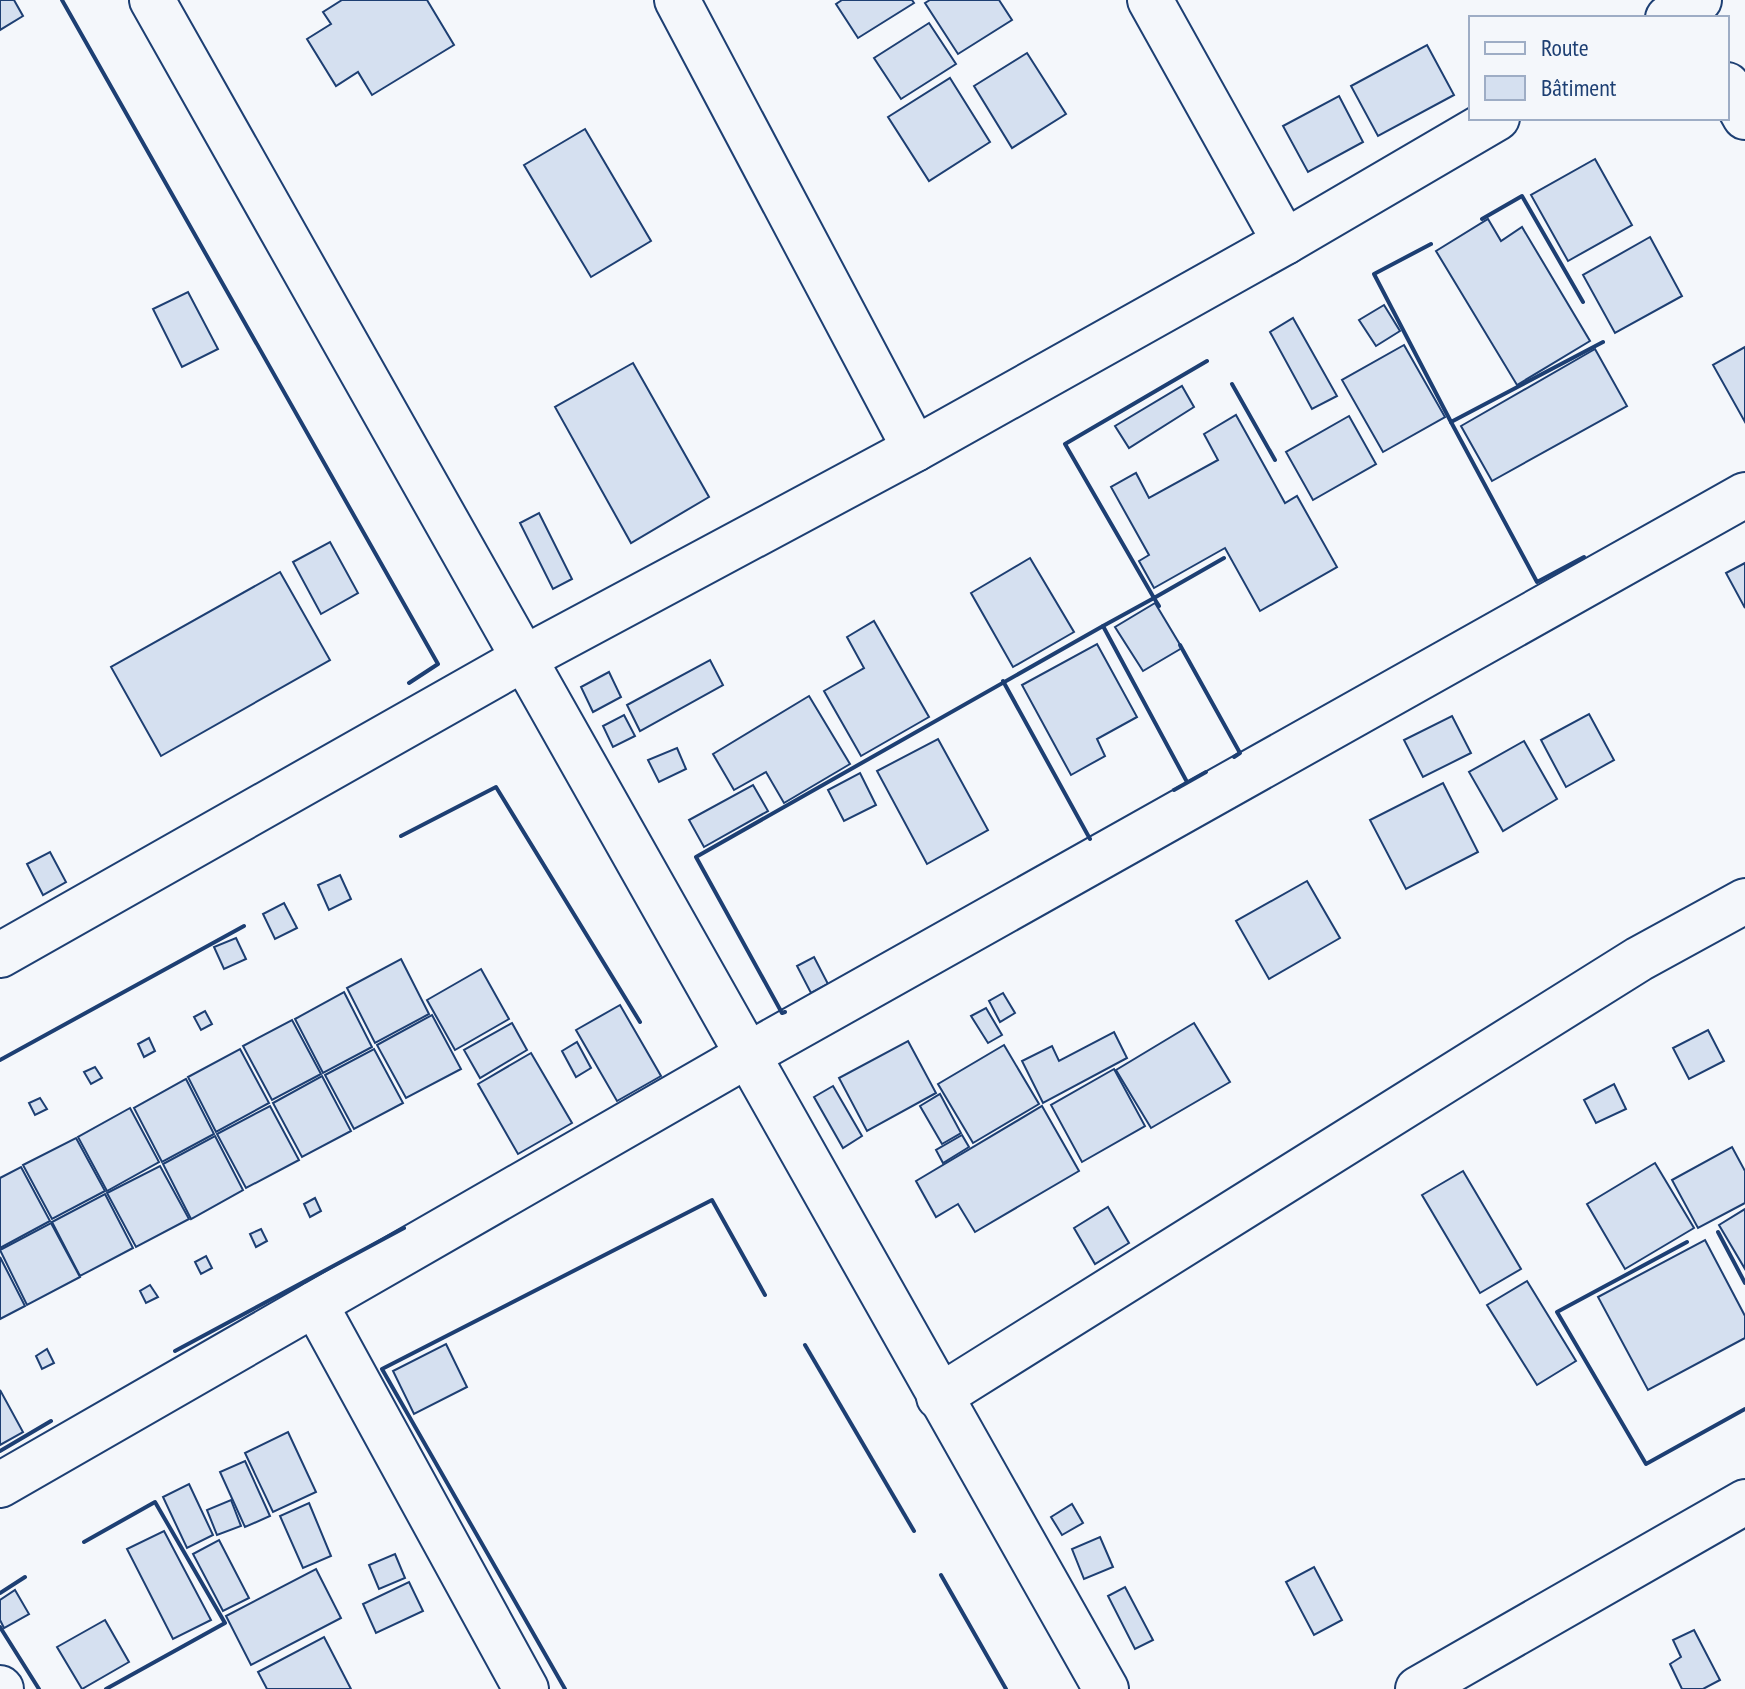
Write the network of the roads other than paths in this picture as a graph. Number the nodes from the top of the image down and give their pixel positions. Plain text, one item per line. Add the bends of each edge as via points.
1 (152, 0) edge
2 (677, 0) edge
3 (1150, 0) edge
4 (1729, 89) edge
5 (1745, 117) edge
6 (1494, 120) edge
7 (1285, 242) junction
8 (915, 449) junction
9 (1745, 495) edge
10 (523, 659) junction
11 (1745, 901) edge
12 (0, 955) edge
13 (746, 1056) junction
14 (315, 1304) junction
15 (939, 1397) junction
16 (0, 1485) edge
17 (1745, 1502) edge
18 (526, 1689) edge
19 (1106, 1689) edge
20 (1418, 1689) edge

1 - 10 street
2 - 8 street
3 - 7 street
4 - 5 street
6 - 7 street
7 - 8 street
8 - 10 street
9 - 13 street
10 - 12 street
10 - 13 street
11 - 15 street via 1639,959
13 - 14 street
13 - 15 street
14 - 16 street
14 - 18 street
15 - 19 street
17 - 20 street

